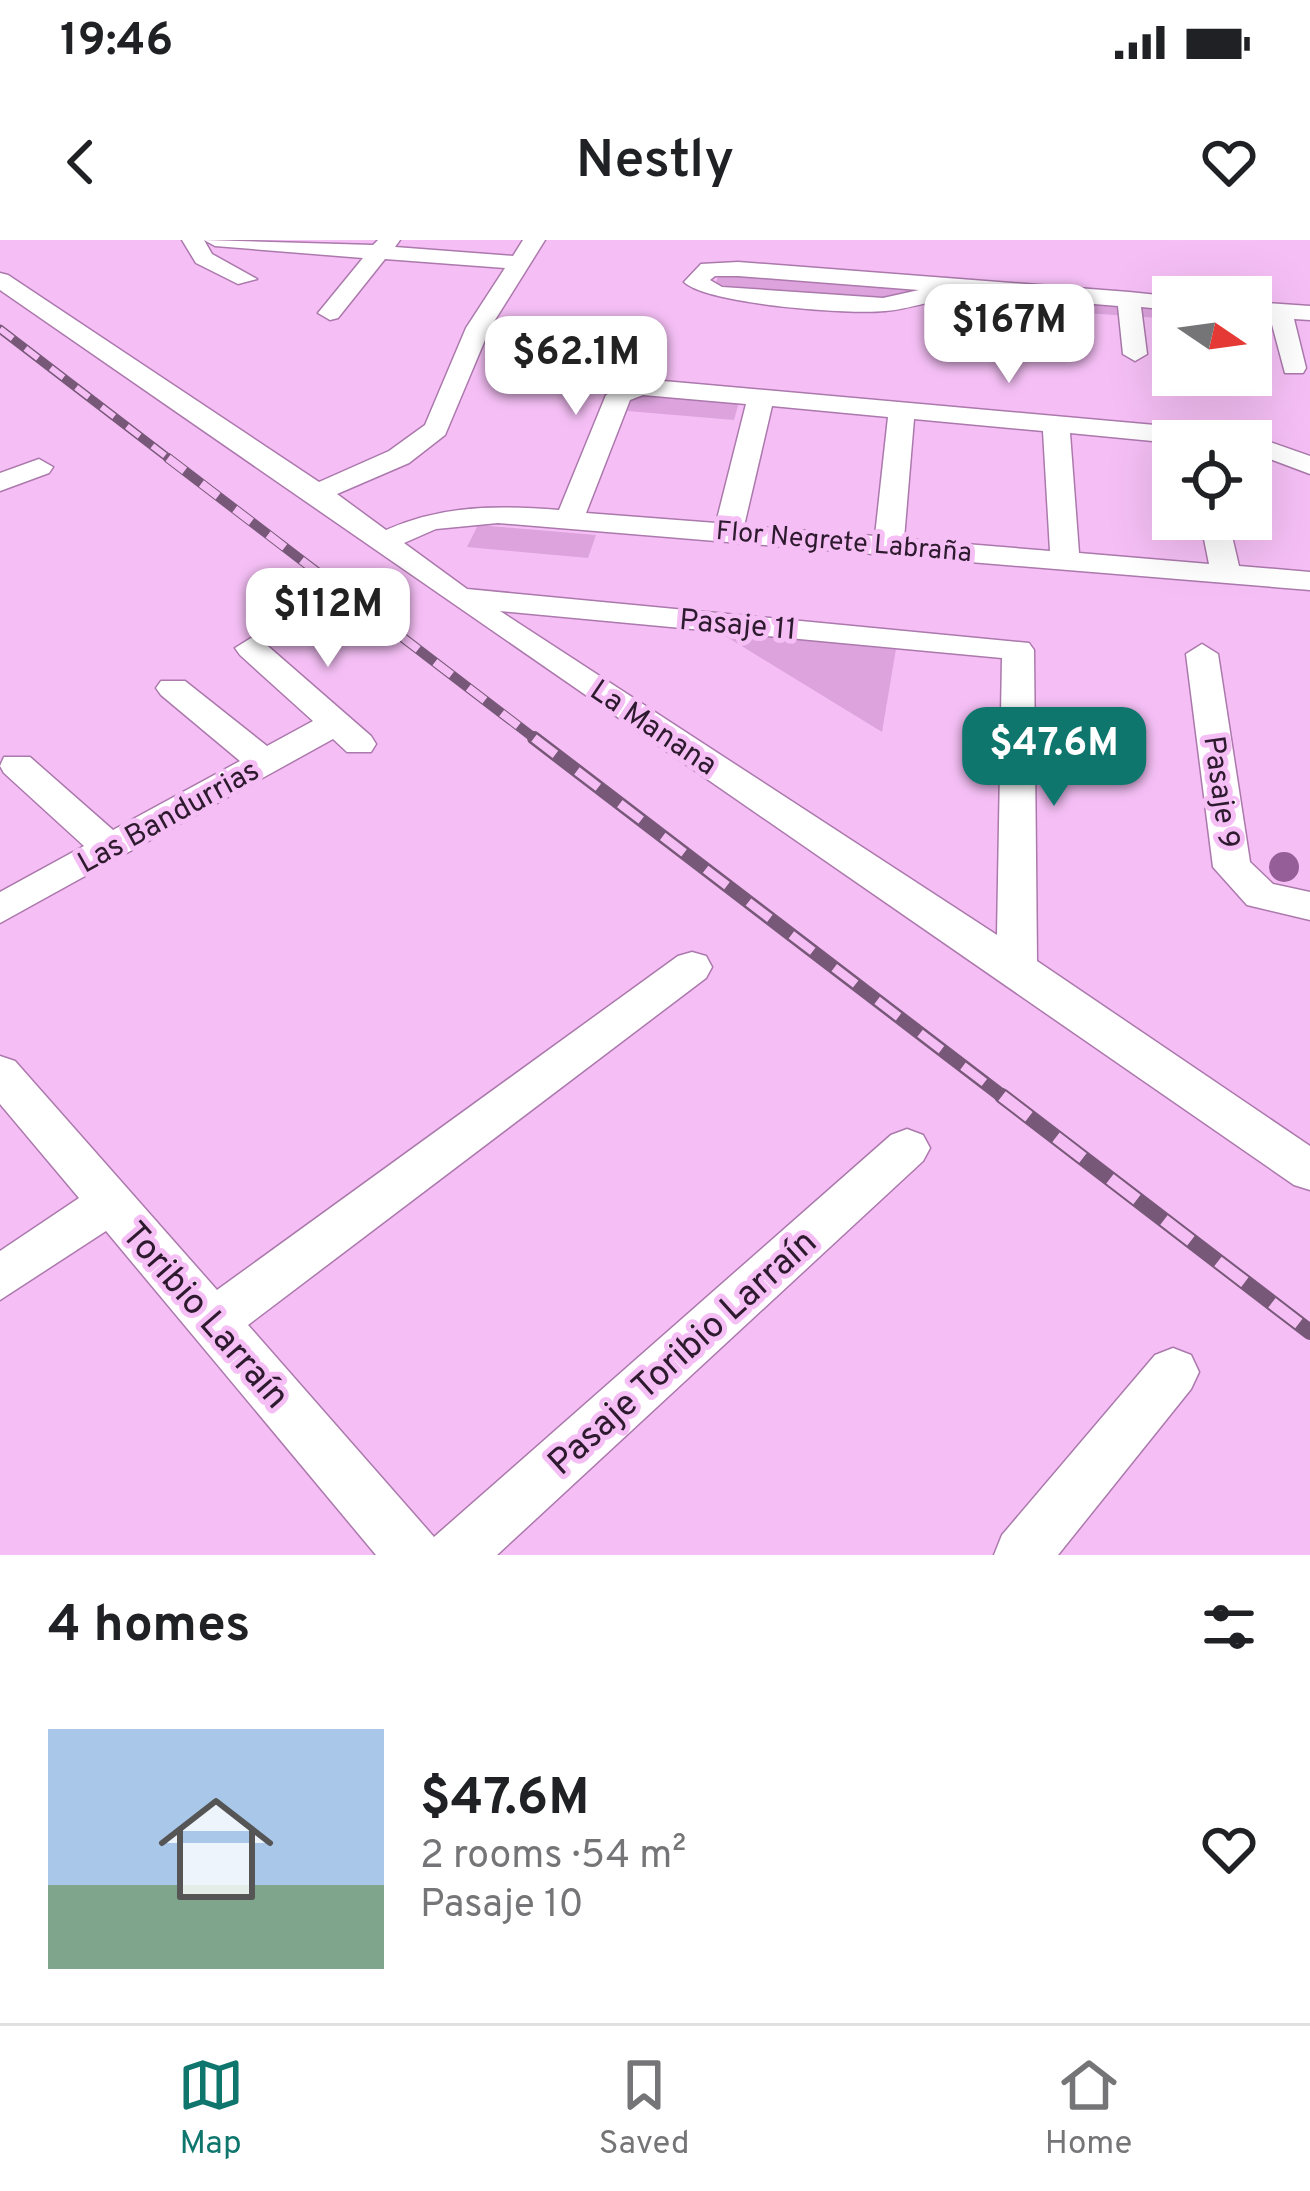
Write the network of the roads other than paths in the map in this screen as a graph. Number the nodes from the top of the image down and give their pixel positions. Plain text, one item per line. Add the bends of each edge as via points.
1 (193, 240) edge
2 (215, 240) edge
3 (534, 240) edge
4 (733, 240) edge
5 (255, 242) edge
6 (384, 246) edge
7 (863, 250) dead end
8 (520, 263) junction
9 (722, 269) junction
10 (858, 278) junction
11 (246, 279) dead end
12 (0, 280) edge
13 (984, 284) junction
14 (1124, 293) junction
15 (731, 294) junction
16 (1152, 299) edge
17 (865, 303) junction
18 (1272, 310) edge
19 (1280, 311) junction
20 (330, 313) dead end
21 (1310, 313) edge
22 (721, 323) dead end
23 (860, 332) dead end
24 (996, 343) dead end
25 (1135, 353) dead end
26 (1294, 368) dead end
27 (761, 397) junction
28 (902, 409) junction
29 (1055, 421) junction
30 (1152, 432) edge
31 (1272, 451) edge
32 (1310, 466) edge
33 (39, 467) dead end
34 (0, 483) edge
35 (317, 494) junction
36 (570, 518) junction
37 (728, 532) junction
38 (1219, 540) edge
39 (383, 542) junction
40 (889, 545) junction
41 (1065, 560) junction
42 (1226, 574) junction
43 (1310, 581) edge
44 (459, 598) junction
45 (251, 648) dead end
46 (1202, 654) dead end
47 (173, 688) dead end
48 (265, 763) junction
49 (17, 765) dead end
50 (110, 848) junction
51 (1296, 904) edge
52 (0, 909) edge
53 (692, 968) dead end
54 (1017, 968) junction
55 (0, 1072) edge
56 (908, 1148) dead end
57 (1310, 1171) edge
58 (111, 1202) junction
59 (0, 1278) edge
60 (213, 1322) junction
61 (1173, 1372) dead end
62 (413, 1555) edge
63 (455, 1555) edge
64 (1022, 1555) edge

1 - 11 street via 204,258
2 - 5 street
3 - 8 street
4 - 9 street
5 - 6 street
6 - 8 street
6 - 20 street
7 - 10 street
8 - 35 street via 478,328 436,429 399,457
9 - 10 street
9 - 15 street via 695,282
10 - 13 street
12 - 35 street, La Manana
13 - 14 street
13 - 17 street
13 - 24 street
14 - 16 street
14 - 25 street
15 - 17 street
15 - 22 street
17 - 23 street
18 - 19 street
19 - 21 street
19 - 26 street
27 - 28 street
27 - 36 street via 641,387 620,395
27 - 37 street
28 - 29 street
28 - 40 street
29 - 30 street
29 - 41 street
31 - 32 street
33 - 34 street
35 - 39 street, La Manana
36 - 37 street, Flor Negrete Labraña
36 - 39 street, Flor Negrete Labraña via 465,515
37 - 40 street, Flor Negrete Labraña
38 - 42 street
39 - 44 street, La Manana
40 - 41 street, Flor Negrete Labraña
41 - 42 street, Flor Negrete Labraña
42 - 43 street, Flor Negrete Labraña
44 - 54 street, La Manana
44 - 54 street, Pasaje 11 via 1018,650
45 - 48 street, Las Bandurrias via 347,734
46 - 51 street, Pasaje 9 via 1232,867 1262,896
47 - 48 street
48 - 50 street, Las Bandurrias
49 - 50 street
50 - 52 street, Las Bandurrias
53 - 60 street
54 - 57 street, La Manana
55 - 58 street, Toribio Larraín
56 - 63 street, Pasaje Toribio Larraín
58 - 59 street
58 - 60 street, Toribio Larraín
60 - 62 street, Toribio Larraín
61 - 64 street

